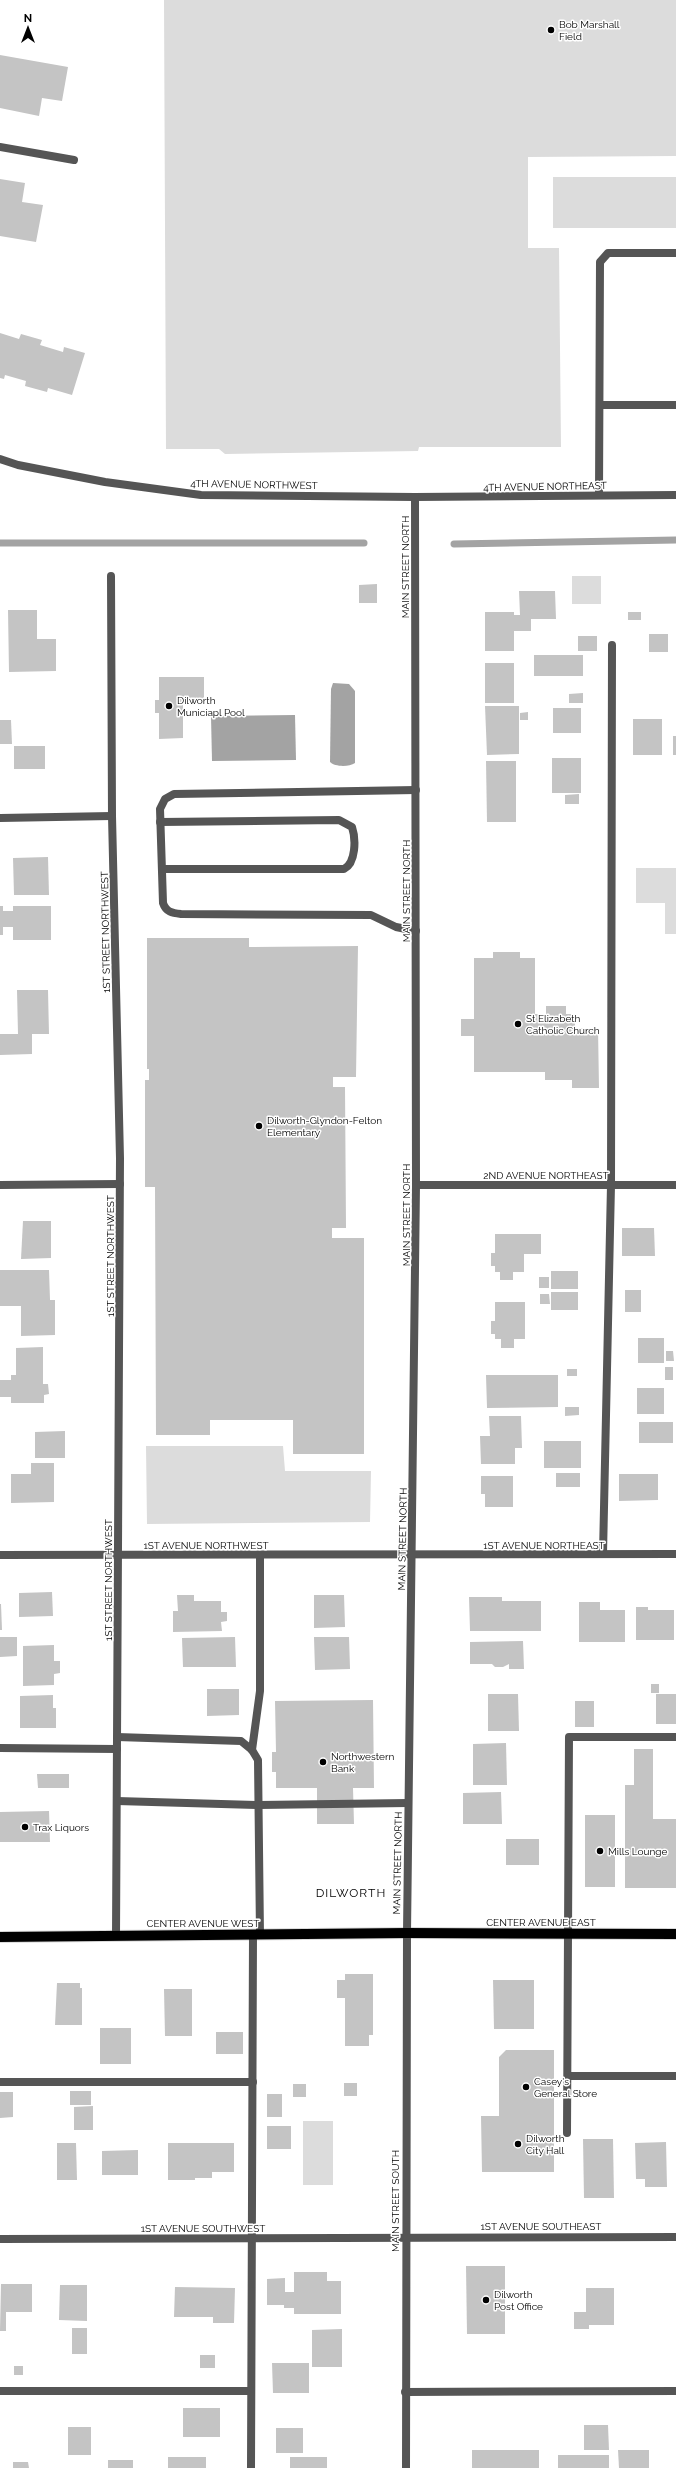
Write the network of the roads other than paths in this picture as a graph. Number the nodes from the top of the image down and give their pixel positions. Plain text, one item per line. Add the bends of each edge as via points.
1 (0, 147) edge
2 (74, 160) dead end
3 (676, 252) edge
4 (600, 405) junction
5 (676, 405) edge
6 (0, 459) edge
7 (599, 495) junction
8 (676, 495) edge
9 (415, 497) junction
10 (111, 576) dead end
11 (612, 645) dead end
12 (416, 790) junction
13 (112, 816) junction
14 (0, 818) edge
15 (160, 822) junction
16 (162, 869) junction
17 (416, 931) junction
18 (120, 1184) junction
19 (0, 1185) edge
20 (416, 1185) junction
21 (610, 1185) junction
22 (676, 1185) edge
23 (603, 1554) junction
24 (676, 1554) edge
25 (0, 1555) edge
26 (118, 1555) junction
27 (260, 1555) junction
28 (412, 1555) junction
29 (118, 1737) junction
30 (676, 1737) edge
31 (0, 1748) edge
32 (118, 1749) junction
33 (252, 1750) junction
34 (117, 1801) junction
35 (408, 1803) junction
36 (259, 1804) junction
37 (407, 1933) junction
38 (676, 1934) edge
39 (257, 1935) junction
40 (570, 1935) junction
41 (116, 1936) junction
42 (0, 1937) edge
43 (568, 2076) junction
44 (676, 2076) edge
45 (0, 2082) edge
46 (252, 2082) junction
47 (567, 2133) dead end
48 (405, 2237) junction
49 (676, 2237) edge
50 (252, 2238) junction
51 (0, 2239) edge
52 (251, 2391) junction
53 (676, 2391) edge
54 (0, 2392) edge
55 (405, 2392) junction
56 (251, 2468) edge
57 (406, 2468) edge

1 - 2 street
3 - 4 street via 608,253 600,262
4 - 5 street
4 - 7 street
6 - 9 street, 4TH AVENUE NORTHWEST via 18,465 105,482 201,495
7 - 8 street, 4TH AVENUE NORTHEAST
7 - 9 street, 4TH AVENUE NORTHEAST
9 - 12 street, MAIN STREET NORTH
10 - 13 street, 1ST STREET NORTHWEST
11 - 21 street
12 - 15 street via 174,794 165,799 160,809
12 - 17 street, MAIN STREET NORTH
13 - 14 street
13 - 18 street, 1ST STREET NORTHWEST
15 - 16 street
15 - 16 street via 340,820 352,827 353,832 352,859 344,869
16 - 17 street via 164,908 171,912 371,915 396,927
17 - 20 street, MAIN STREET NORTH
18 - 19 street
18 - 26 street, 1ST STREET NORTHWEST
20 - 21 street, 2ND AVENUE NORTHEAST
20 - 28 street, MAIN STREET NORTH
21 - 22 street, 2ND AVENUE NORTHEAST
21 - 23 street
23 - 24 street, 1ST AVENUE NORTHEAST
23 - 28 street, 1ST AVENUE NORTHEAST
25 - 26 street, 1ST AVENUE NORTHWEST
26 - 27 street, 1ST AVENUE NORTHWEST
26 - 29 street, 1ST STREET NORTHWEST
27 - 28 street, 1ST AVENUE NORTHWEST
27 - 33 street via 260,1691
28 - 35 street, MAIN STREET NORTH
29 - 32 street, 1ST STREET NORTHWEST
29 - 33 street via 241,1741
30 - 40 street via 569,1737
31 - 32 street
32 - 34 street, 1ST STREET NORTHWEST
33 - 36 street via 258,1760
34 - 36 street
34 - 41 street, 1ST STREET NORTHWEST
35 - 36 street
35 - 37 street, MAIN STREET NORTH
36 - 39 street
37 - 39 main road, CENTER AVENUE WEST
37 - 40 main road, CENTER AVENUE EAST
37 - 48 street, MAIN STREET SOUTH
38 - 40 main road, CENTER AVENUE EAST
39 - 41 main road, CENTER AVENUE WEST
39 - 46 street
40 - 43 street
41 - 42 main road, CENTER AVENUE WEST
43 - 44 street
43 - 47 street
45 - 46 street
46 - 50 street
48 - 49 street, 1ST AVENUE SOUTHEAST
48 - 50 street, 1ST AVENUE SOUTHWEST
48 - 55 street, MAIN STREET SOUTH
50 - 51 street, 1ST AVENUE SOUTHWEST
50 - 52 street
52 - 54 street
52 - 56 street
53 - 55 street
55 - 57 street, MAIN STREET SOUTH

